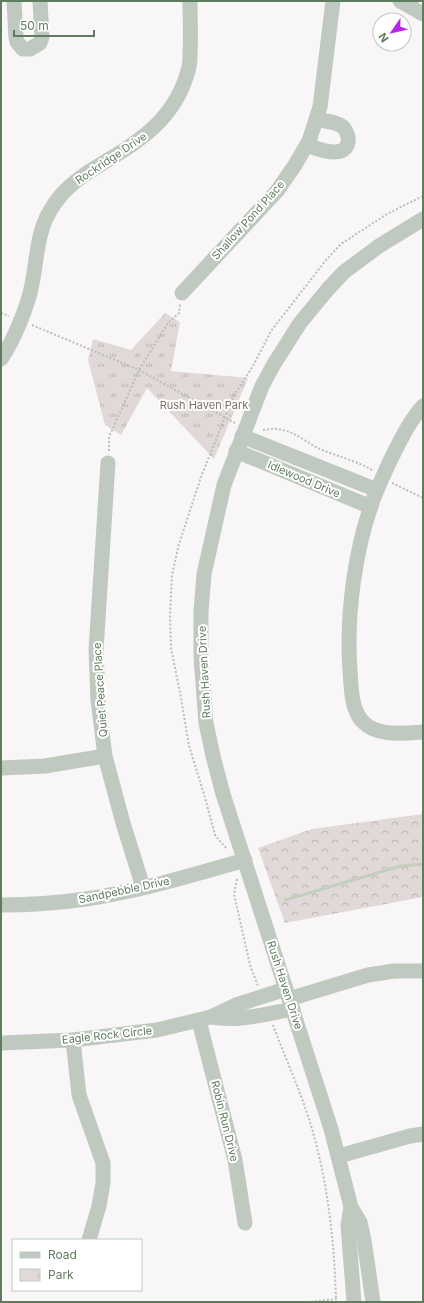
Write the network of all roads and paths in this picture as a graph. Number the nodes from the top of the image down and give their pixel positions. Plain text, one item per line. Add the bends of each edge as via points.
1 (14, 1) edge
2 (40, 1) edge
3 (190, 1) edge
4 (333, 1) edge
5 (400, 1) edge
6 (423, 14) edge
7 (316, 119) junction
8 (307, 145) junction
9 (423, 196) edge
10 (423, 220) edge
11 (182, 293) joint
12 (1, 313) edge
13 (20, 320) junction
14 (1, 359) edge
15 (140, 370) junction
16 (423, 406) edge
17 (226, 418) junction
18 (243, 432) junction
19 (236, 451) junction
20 (108, 463) joint
21 (380, 484) junction
22 (423, 498) edge
23 (371, 507) junction
24 (423, 732) edge
25 (104, 756) junction
26 (1, 768) edge
27 (240, 862) junction
28 (143, 887) junction
29 (1, 905) edge
30 (423, 971) edge
31 (262, 997) junction
32 (289, 999) junction
33 (268, 1014) junction
34 (205, 1019) junction
35 (73, 1040) junction
36 (1, 1043) edge
37 (423, 1134) edge
38 (339, 1156) junction
39 (351, 1207) junction
40 (245, 1223) dead end
41 (89, 1239) edge
42 (336, 1298) junction
43 (311, 1302) edge
44 (337, 1302) edge
45 (354, 1302) edge
46 (373, 1302) edge

1 - 2 street via 16,38 23,49 30,49 40,43
3 - 13 street, Rockridge Drive via 190,66 171,110 154,128 127,149 81,176 63,192 49,211 42,232 32,286
4 - 7 street, Shallow Pond Place via 320,107
5 - 6 street
7 - 8 street, Shallow Pond Place
7 - 8 street via 344,128 348,143 345,149 337,152 322,151
8 - 11 street, Shallow Pond Place via 277,191
9 - 17 path via 387,214 341,244 326,260 271,330 253,366 234,395
10 - 18 street, Rush Haven Drive via 379,246 344,272 324,294 300,323 274,364
11 - 15 path via 179,313 168,323
12 - 13 path
13 - 14 street, Rockridge Drive
13 - 15 path
15 - 17 path
15 - 20 path via 110,437
16 - 21 street via 409,424
17 - 18 path
17 - 27 path via 201,477 179,544 172,575 170,622 171,648 188,746 215,835
18 - 19 street, Rush Haven Drive
18 - 21 street, Idlewood Drive
18 - 21 path via 254,434 274,429 283,430 317,448 371,469
19 - 23 street, Idlewood Drive
19 - 27 street, Rush Haven Drive via 224,485 204,574 201,658 206,723
20 - 25 street, Quiet Peace Place via 96,650
21 - 22 path
21 - 23 street
23 - 24 street via 360,548 349,630 353,703 361,721 373,730 394,733
25 - 26 street via 45,766
25 - 28 street, Quiet Peace Place
27 - 28 street, Sandpebble Drive
27 - 31 path via 234,894 250,965
27 - 32 street, Rush Haven Drive
28 - 29 street, Sandpebble Drive via 86,899 31,905
30 - 32 street via 394,971 368,975
31 - 32 street, Eagle Rock Circle
31 - 34 street, Eagle Rock Circle
32 - 33 street, Eagle Rock Circle
32 - 38 street, Rush Haven Drive
33 - 34 street, Eagle Rock Circle via 238,1019
33 - 42 path via 308,1116 323,1174 330,1211
34 - 35 street, Eagle Rock Circle via 157,1030
34 - 40 street, Robin Run Drive via 235,1160
35 - 36 street, Eagle Rock Circle
35 - 41 street via 79,1094 103,1163 103,1183
37 - 38 street
38 - 39 street, Rush Haven Drive
39 - 45 street, Rush Haven Drive via 348,1225
39 - 46 street, Rush Haven Drive via 360,1222
42 - 43 path
42 - 44 path

